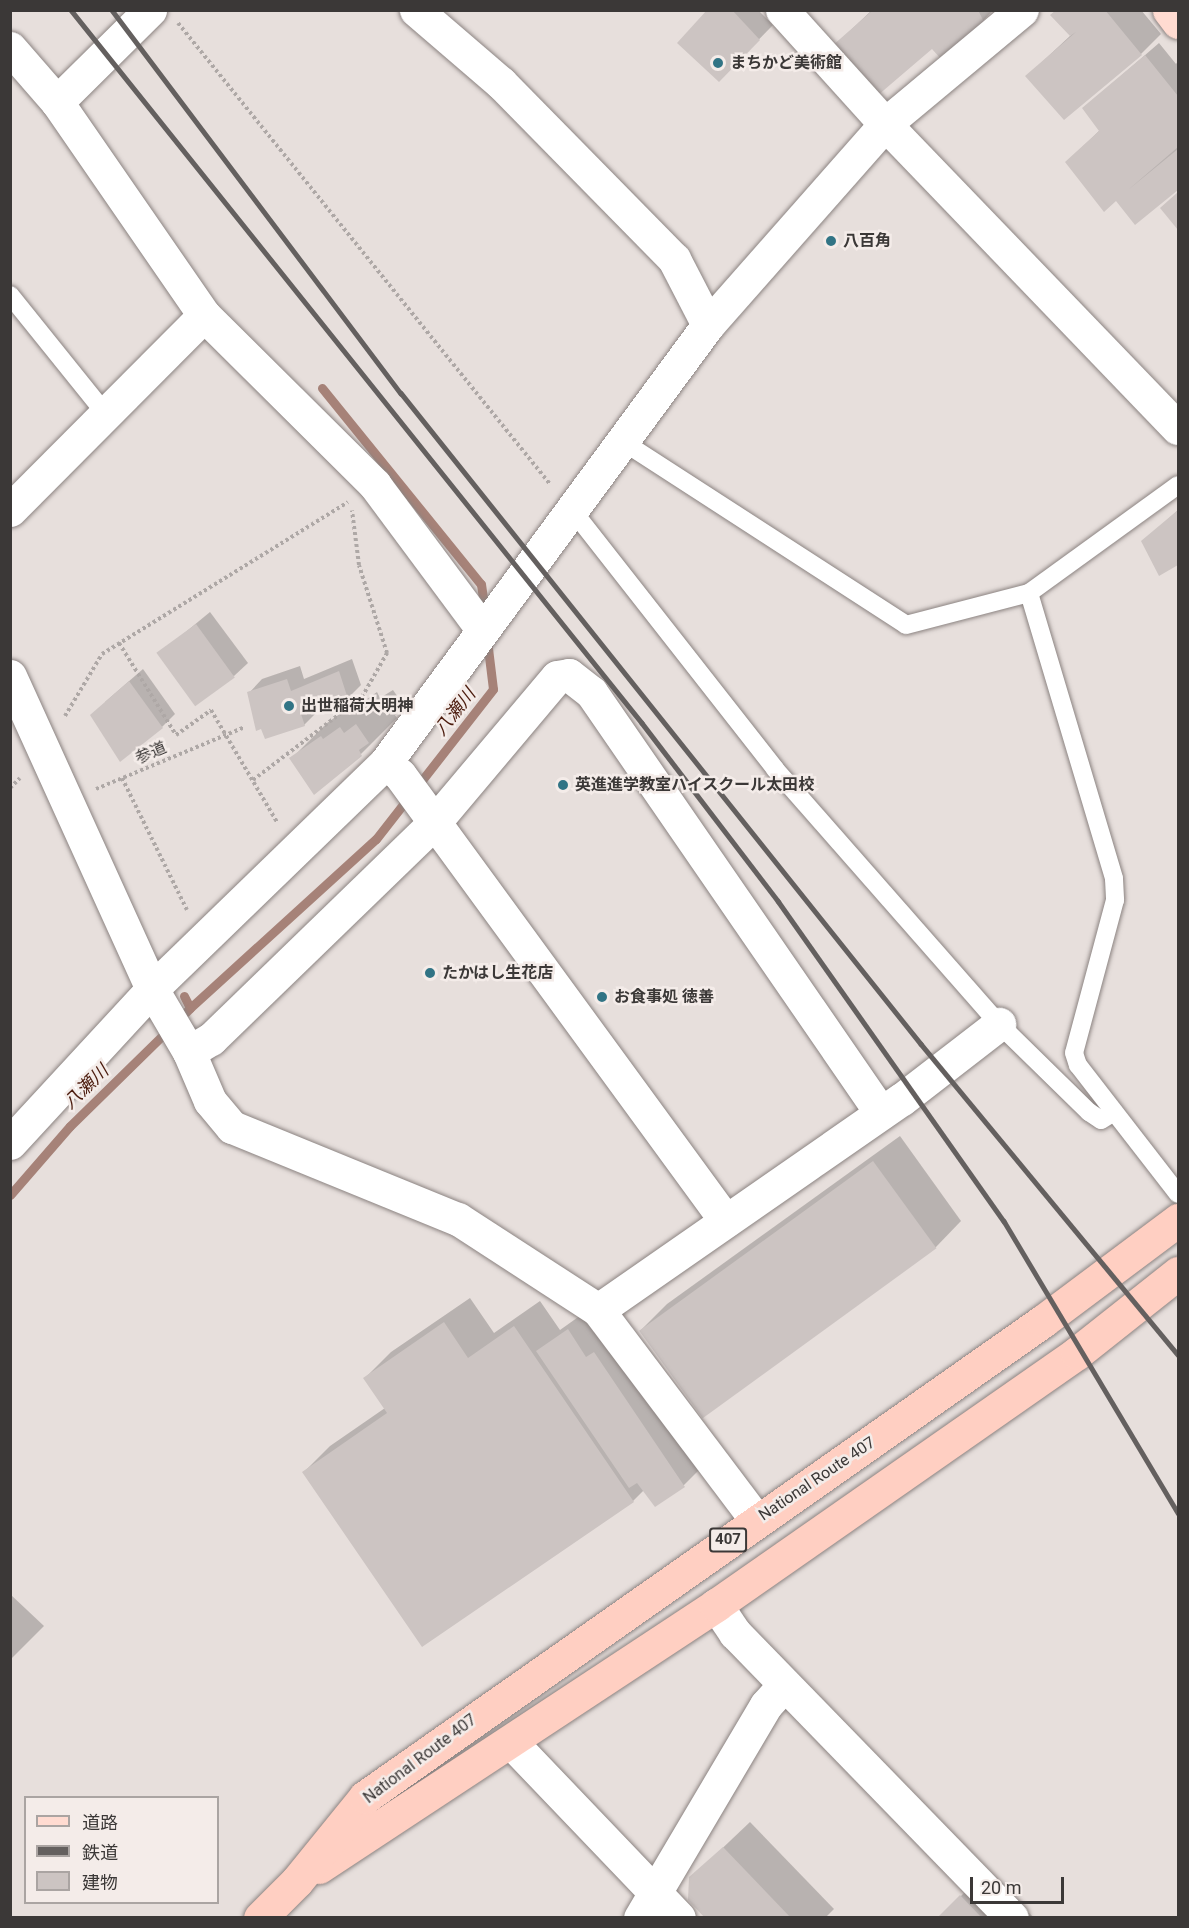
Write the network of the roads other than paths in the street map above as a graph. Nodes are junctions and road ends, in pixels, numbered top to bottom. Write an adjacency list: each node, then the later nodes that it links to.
1 (416, 10): 12 (street)
2 (782, 10): 9 (street)
3 (1022, 10): 9 (street)
4 (1169, 10): 6 (main road)
5 (163, 15): 8 (street)
6 (1179, 22)
7 (10, 48): 8 (street)
8 (57, 102): 11 (street)
9 (885, 124): 12 (street); 14 (street)
10 (10, 295): 13 (lane)
11 (204, 315): 13 (street); 20 (street)
12 (708, 325): 15 (street)
13 (105, 413): 18 (street)
14 (1179, 428)
15 (622, 441): 17 (street); 19 (lane)
16 (1179, 485): 19 (lane)
17 (563, 500): 20 (street); 25 (lane)
18 (10, 510)
19 (1029, 593): 27 (lane)
20 (483, 629): 22 (street)
21 (10, 676): 24 (street)
22 (393, 768): 23 (street); 24 (street)
23 (429, 818): 26 (street); 28 (street); 32 (street)
24 (157, 997): 26 (street); 29 (street)
25 (999, 1024): 27 (lane); 28 (street)
26 (186, 1048): 34 (street)
27 (1114, 1112): 30 (lane)
28 (881, 1113): 32 (street)
29 (10, 1143)
30 (1179, 1194)
31 (1179, 1220): 35 (highway, National Route 407 / 407)
32 (726, 1221): 34 (street)
33 (1179, 1273): 36 (highway, National Route 407 / 407)
34 (598, 1310): 35 (street)
35 (756, 1520): 39 (highway, National Route 407 / 407)
36 (716, 1605): 37 (street); 38 (highway, National Route 407 / 407)
37 (784, 1685): 40 (street); 43 (street)
38 (511, 1742): 39 (highway, National Route 407 / 407); 40 (street)
39 (297, 1881): 41 (highway, National Route 407 / 407)
40 (648, 1905): 42 (street)
41 (260, 1917)
42 (679, 1917)
43 (1012, 1917)

